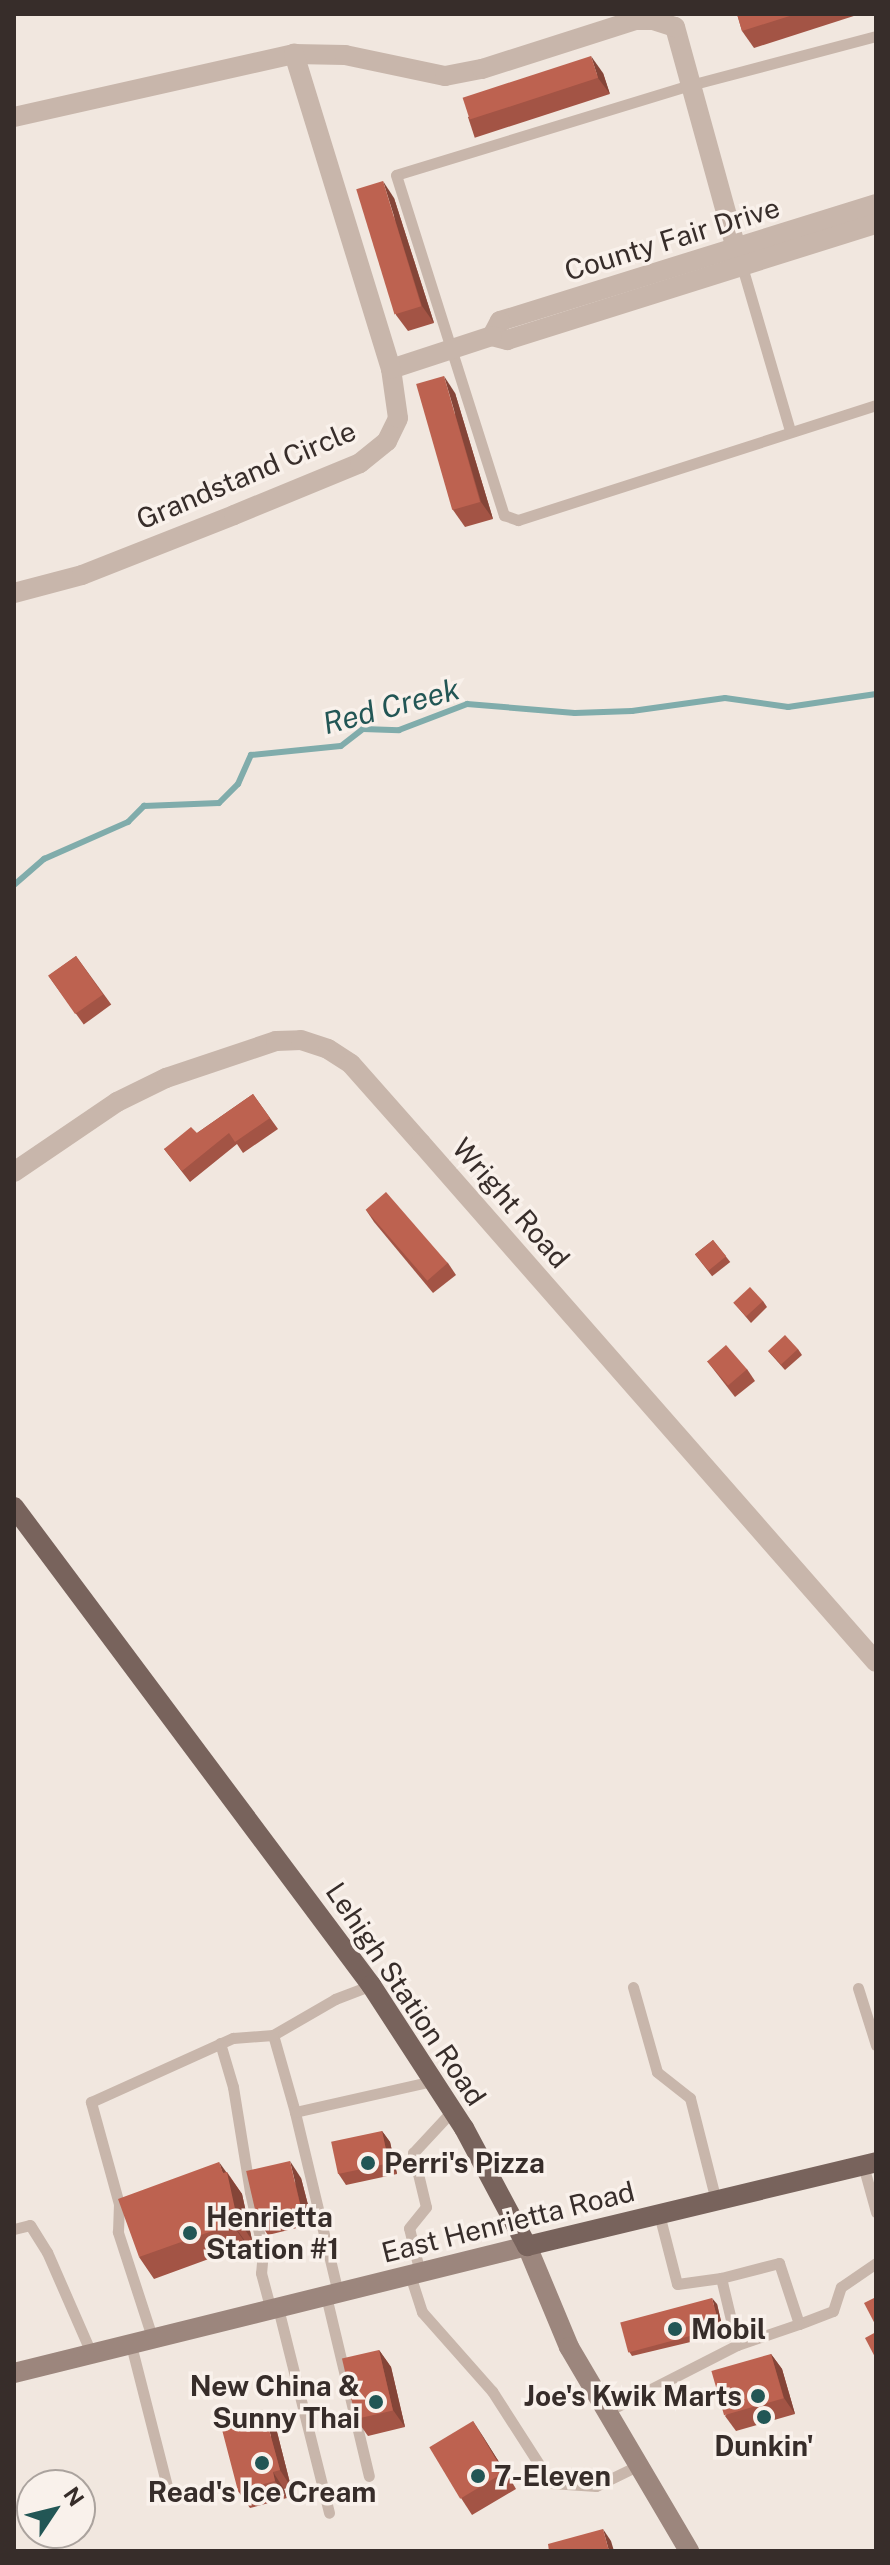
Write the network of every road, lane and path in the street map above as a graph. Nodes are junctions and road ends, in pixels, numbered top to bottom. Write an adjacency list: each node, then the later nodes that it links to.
1 (678, 20): 3 (street); 4 (street)
2 (876, 36): 4 (lane)
3 (294, 54): 5 (street); 10 (street, Grandstand Circle)
4 (690, 85): 8 (street); 9 (lane)
5 (14, 117)
6 (876, 204): 8 (street, County Fair Drive)
7 (876, 224): 8 (street, County Fair Drive)
8 (738, 257): 9 (street, County Fair Drive); 12 (lane)
9 (452, 348): 10 (street, County Fair Drive); 12 (lane)
10 (391, 369): 13 (street, Grandstand Circle)
11 (876, 405): 12 (lane)
12 (790, 431)
13 (14, 593)
14 (14, 1172): 16 (street, Wright Road)
15 (14, 1507): 17 (main road, Lehigh Station Road)
16 (876, 1662)
17 (371, 1985): 20 (lane); 23 (main road, Lehigh Station Road)
18 (633, 1987): 27 (lane)
19 (858, 1988): 22 (lane)
20 (273, 2035): 21 (lane); 25 (lane)
21 (220, 2043): 36 (lane); 38 (lane)
22 (876, 2045)
23 (433, 2081): 24 (main road, Lehigh Station Road); 25 (lane)
24 (453, 2110): 31 (main road, Lehigh Station Road); 33 (lane)
25 (295, 2112): 35 (lane)
26 (870, 2164): 27 (main road, East Henrietta Road); 28 (lane)
27 (716, 2201): 29 (main road, East Henrietta Road)
28 (876, 2212)
29 (659, 2214): 31 (main road, East Henrietta Road); 34 (lane)
30 (14, 2229): 41 (lane)
31 (527, 2246): 33 (main road, East Henrietta Road); 43 (main road, Lehigh Station Road)
32 (876, 2263): 37 (lane)
33 (415, 2274): 35 (main road, East Henrietta Road); 44 (lane)
34 (721, 2278): 37 (lane); 40 (lane)
35 (332, 2294): 36 (main road, East Henrietta Road); 45 (lane)
36 (274, 2309): 38 (main road, East Henrietta Road); 47 (lane)
37 (799, 2324): 40 (lane)
38 (153, 2340): 39 (main road, East Henrietta Road)
39 (131, 2345): 41 (main road, East Henrietta Road); 46 (lane)
40 (737, 2345): 43 (lane)
41 (92, 2355): 42 (main road, East Henrietta Road)
42 (14, 2373)
43 (606, 2412): 44 (main road, Lehigh Station Road)
44 (637, 2466): 48 (main road, Lehigh Station Road)
45 (369, 2476)
46 (169, 2494)
47 (329, 2513)
48 (689, 2551)

